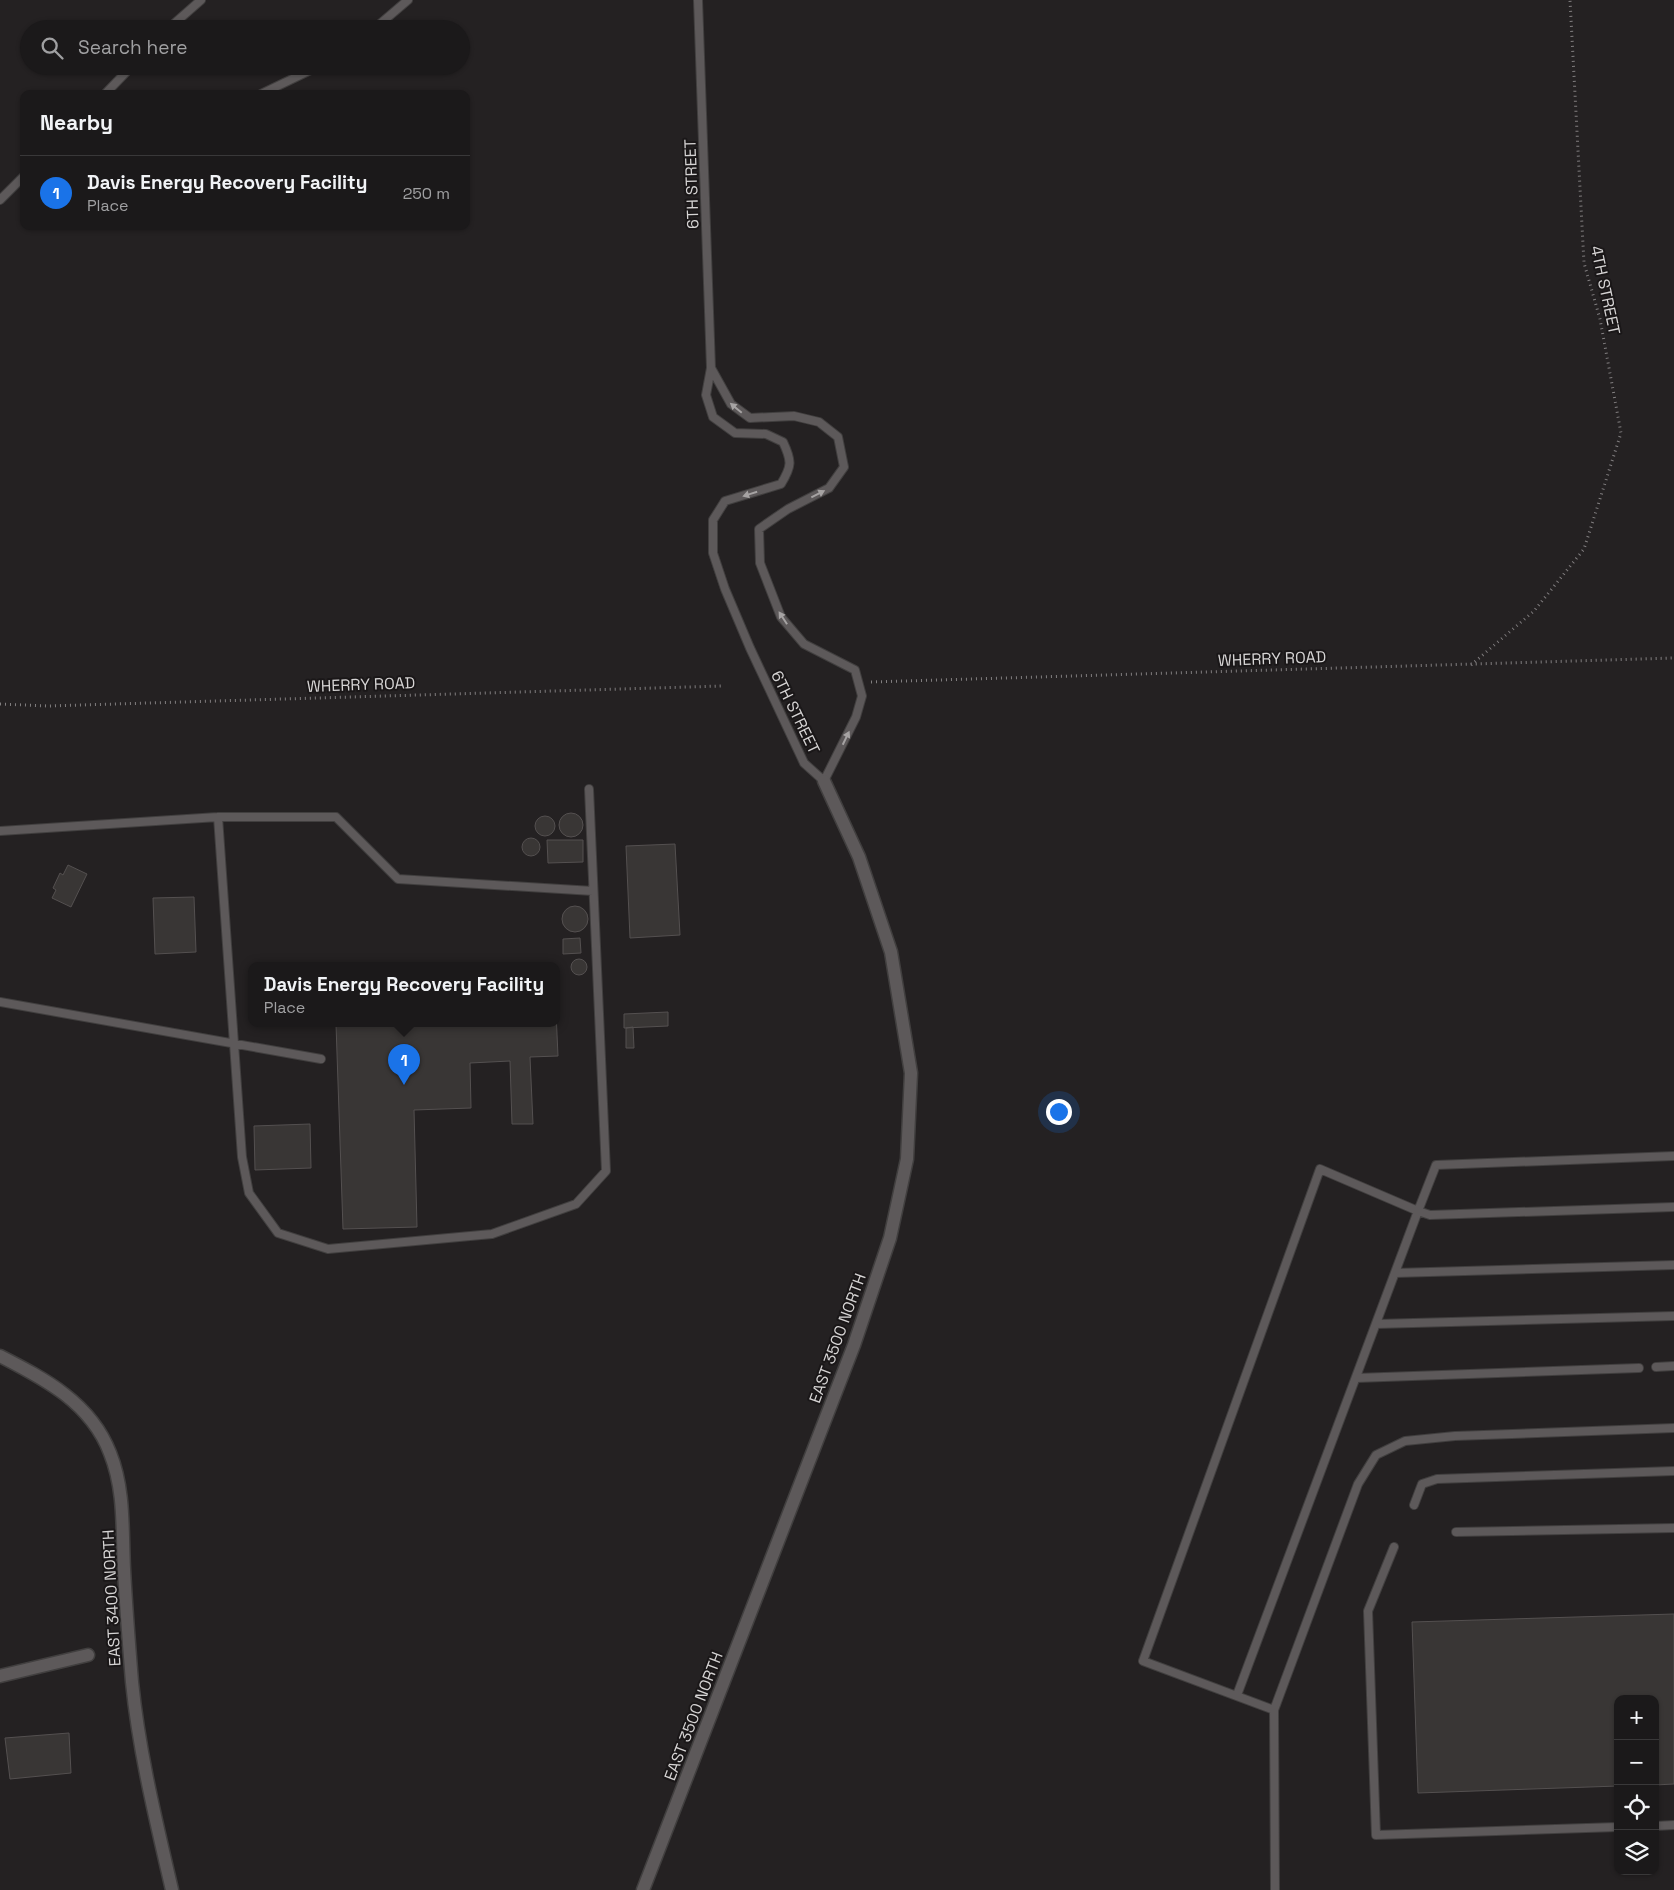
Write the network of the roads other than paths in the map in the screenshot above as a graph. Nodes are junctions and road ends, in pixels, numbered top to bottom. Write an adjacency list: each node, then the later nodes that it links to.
1 (201, 0): 4 (lane)
2 (408, 0): 5 (lane)
3 (698, 0): 12 (lane, 6TH STREET)
4 (178, 20)
5 (385, 20)
6 (123, 75): 8 (lane)
7 (300, 75): 9 (lane)
8 (108, 90)
9 (269, 90)
10 (20, 180): 11 (lane)
11 (0, 200)
12 (711, 368): 13 (lane, 6TH STREET, one-way to 13); 13 (lane, 6TH STREET, one-way to 12)
13 (824, 781): 47 (street, EAST 3500 NORTH)
14 (589, 789): 17 (lane)
15 (218, 817): 16 (lane); 17 (lane); 19 (lane)
16 (0, 831)
17 (593, 891): 19 (lane)
18 (0, 1002): 19 (lane)
19 (235, 1045): 20 (lane)
20 (320, 1059)
21 (1674, 1156): 23 (lane)
22 (1674, 1207): 23 (lane)
23 (1418, 1211): 25 (lane); 41 (lane)
24 (1674, 1265): 25 (lane)
25 (1395, 1273): 27 (lane)
26 (1674, 1316): 27 (lane)
27 (1376, 1324): 32 (lane)
28 (0, 1356): 46 (street, EAST 3400 NORTH)
29 (1674, 1366): 30 (lane)
30 (1656, 1367)
31 (1638, 1368): 32 (lane)
32 (1356, 1378): 41 (lane)
33 (1674, 1428): 42 (lane)
34 (1674, 1471): 35 (lane)
35 (1414, 1505)
36 (1674, 1528): 37 (lane)
37 (1456, 1532)
38 (1394, 1547): 45 (lane)
39 (88, 1655): 40 (street)
40 (0, 1676)
41 (1237, 1695): 42 (lane)
42 (1274, 1710): 48 (lane)
43 (1674, 1825): 44 (lane)
44 (1659, 1826)
45 (1614, 1827)
46 (172, 1890)
47 (643, 1890)
48 (1275, 1890)

